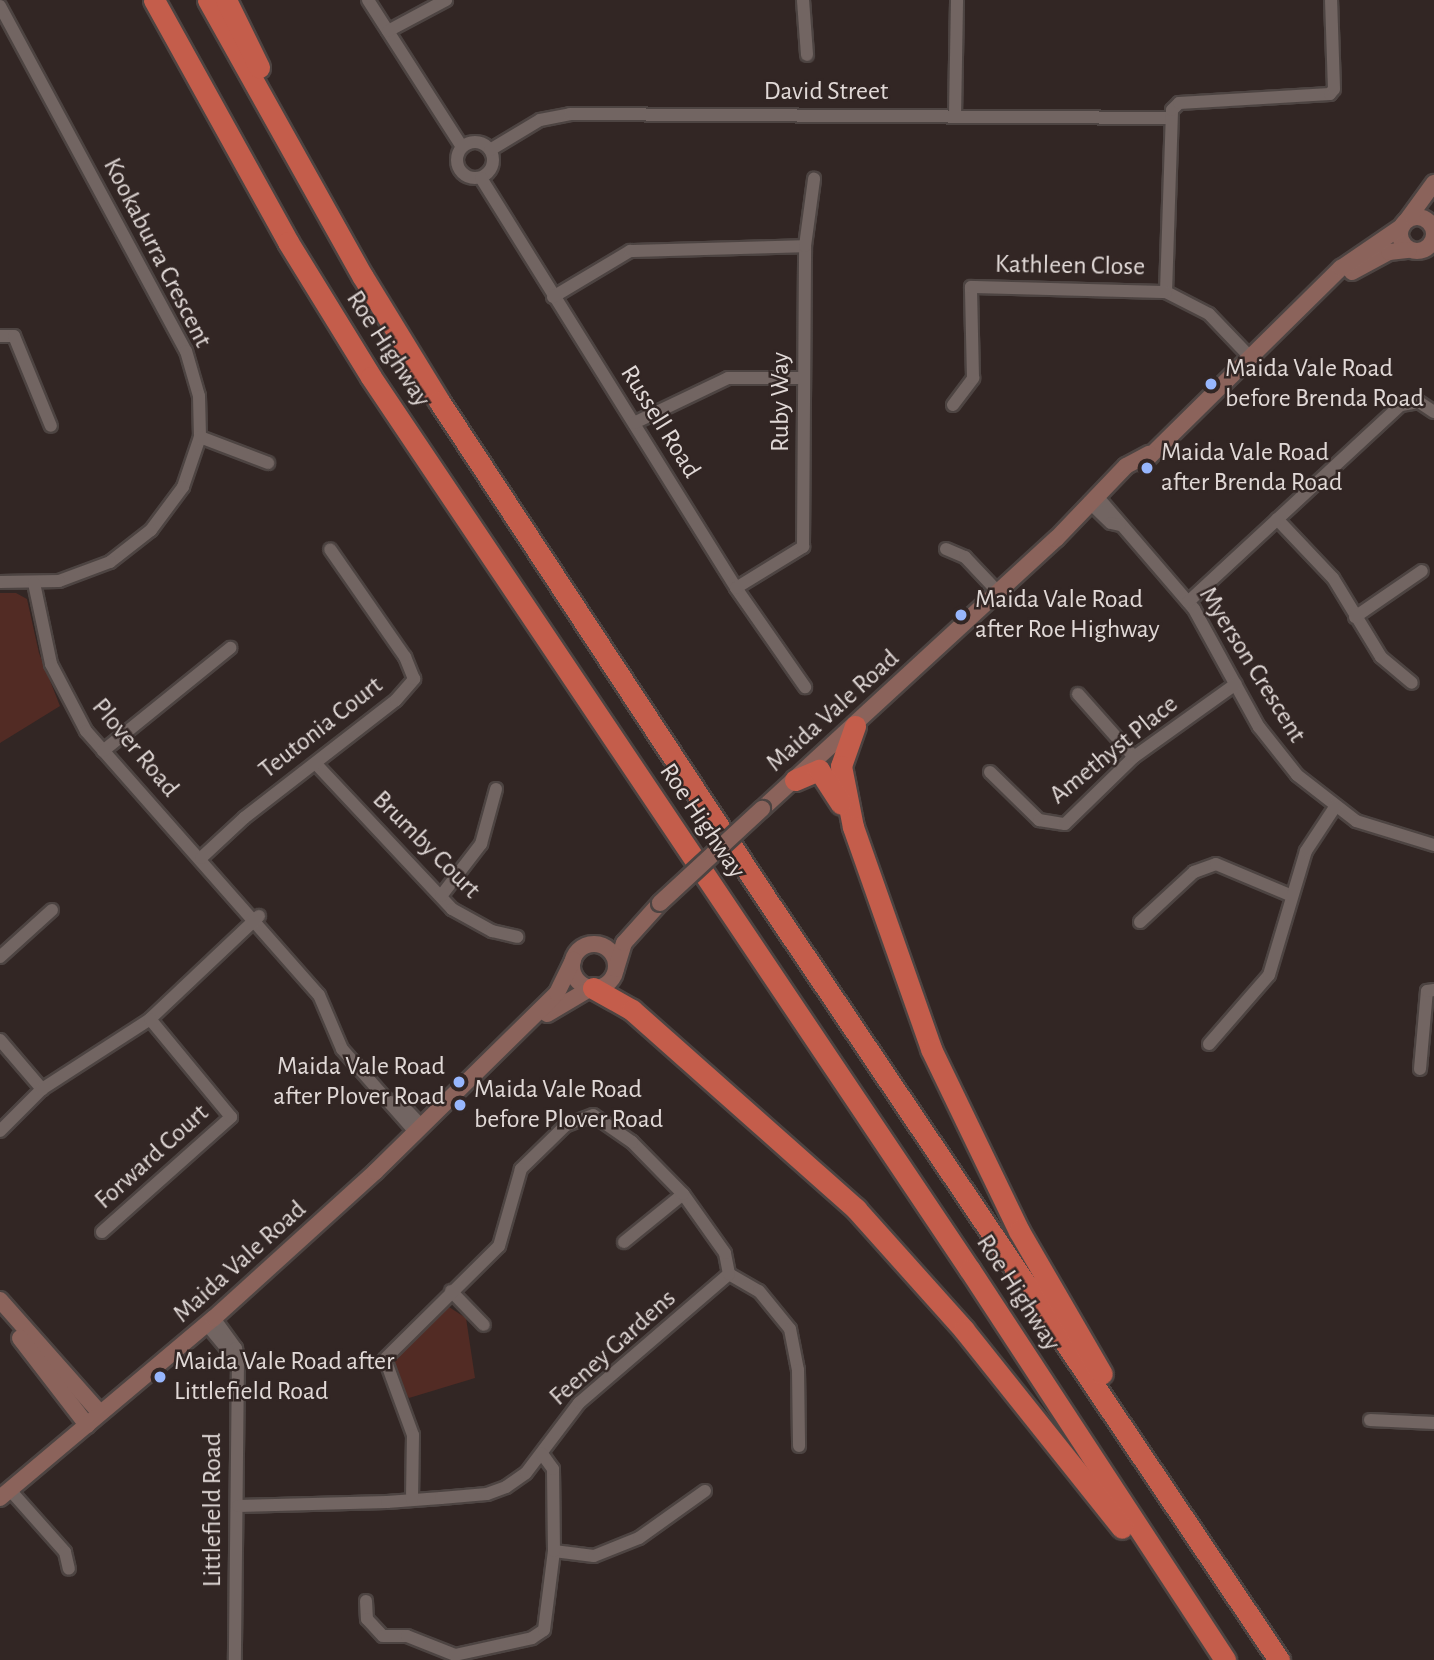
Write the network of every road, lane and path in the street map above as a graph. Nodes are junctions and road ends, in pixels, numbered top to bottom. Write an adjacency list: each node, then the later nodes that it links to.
1 (142, 0): 23 (highway)
2 (154, 0): 23 (highway, Roe Highway)
3 (208, 0): 33 (highway, Roe Highway)
4 (226, 0): 33 (highway)
5 (368, 0): 11 (street)
6 (446, 0): 11 (street)
7 (803, 0): 12 (street)
8 (957, 0): 13 (street)
9 (1331, 0): 14 (street)
10 (0, 6): 38 (street, Kookaburra Crescent)
11 (388, 31): 15 (street)
12 (807, 55)
13 (955, 116): 14 (street, David Street); 16 (street, David Street)
14 (1171, 118): 27 (street)
15 (462, 147): 16 (street); 17 (street)
16 (490, 150): 17 (street)
17 (481, 178): 28 (street, Russell Road)
18 (814, 179): 25 (street, Ruby Way)
19 (1434, 183): 21 (main road, Maida Vale Road)
20 (1434, 193): 22 (main road)
21 (1404, 223): 22 (main road); 26 (main road); 29 (main road, Maida Vale Road)
22 (1431, 223): 24 (main road)
23 (288, 242): 110 (highway, Roe Highway)
24 (1431, 245): 26 (main road)
25 (805, 246): 28 (street); 32 (street, Ruby Way)
26 (1409, 250): 29 (main road, Maida Vale Road)
27 (1166, 292): 31 (street); 34 (street, Kathleen Close)
28 (554, 297): 36 (street, Russell Road)
29 (1284, 326): 31 (main road, Maida Vale Road)
30 (0, 336): 37 (street)
31 (1250, 357): 40 (main road, Maida Vale Road)
32 (803, 377): 36 (street); 47 (street, Ruby Way)
33 (439, 401): 102 (highway, Roe Highway)
34 (953, 405)
35 (1434, 412): 41 (street)
36 (634, 423): 47 (street, Russell Road)
37 (51, 426)
38 (200, 437): 39 (street); 46 (street, Kookaburra Crescent)
39 (268, 463)
40 (1096, 502): 48 (main road, Maida Vale Road); 49 (street, Myerson Crescent)
41 (1277, 519): 49 (street); 50 (street)
42 (330, 549): 59 (street, Teutonia Court)
43 (946, 549): 48 (street)
44 (1422, 571): 50 (street)
45 (0, 582): 46 (street, Kookaburra Crescent)
46 (34, 583): 57 (street, Plover Road)
47 (736, 587): 54 (street, Russell Road)
48 (999, 593): 56 (main road, Maida Vale Road)
49 (1188, 602): 53 (street, Myerson Crescent)
50 (1355, 617): 52 (street)
51 (230, 648): 57 (street)
52 (1412, 683)
53 (1236, 684): 58 (street, Amethyst Place); 63 (street, Myerson Crescent)
54 (805, 687)
55 (1078, 694): 58 (street)
56 (855, 726): 61 (main road, Maida Vale Road); 64 (highway)
57 (103, 751): 66 (street, Plover Road)
58 (1134, 757): 60 (street, Amethyst Place)
59 (317, 764): 66 (street, Teutonia Court); 67 (street, Brumby Court)
60 (990, 772)
61 (794, 780): 64 (highway); 71 (main road, Maida Vale Road, bridge)
62 (496, 789): 67 (street)
63 (1335, 807): 65 (street, Myerson Crescent); 68 (street)
64 (853, 827): 102 (highway)
65 (1434, 845)
66 (201, 858): 70 (street, Plover Road)
67 (441, 896): 73 (street, Brumby Court)
68 (1292, 896): 72 (street); 82 (street)
69 (52, 910): 75 (street)
70 (255, 919): 80 (street); 86 (street, Plover Road)
71 (643, 919): 74 (main road, Maida Vale Road); 77 (main road, Maida Vale Road)
72 (1140, 922)
73 (516, 937)
74 (588, 945): 76 (main road); 77 (main road)
75 (0, 957)
76 (573, 960): 78 (main road); 83 (main road, Maida Vale Road)
77 (616, 969): 78 (main road)
78 (592, 988): 83 (main road, Maida Vale Road); 110 (highway)
79 (1434, 990): 84 (street)
80 (150, 1019): 85 (street); 89 (street, Forward Court)
81 (0, 1040): 85 (street)
82 (1209, 1044)
83 (502, 1051): 86 (main road, Maida Vale Road)
84 (1420, 1069)
85 (42, 1089): 87 (street)
86 (419, 1130): 94 (main road, Maida Vale Road)
87 (0, 1131)
88 (684, 1194): 90 (street); 91 (street); 92 (street)
89 (102, 1232)
90 (624, 1242)
91 (729, 1274): 100 (street); 101 (street, Feeney Gardens)
92 (451, 1291): 95 (street); 105 (street)
93 (1, 1308): 96 (main road); 99 (main road)
94 (210, 1321): 96 (main road, Maida Vale Road); 106 (street, Littlefield Road)
95 (484, 1325)
96 (100, 1413): 99 (main road, Maida Vale Road)
97 (1370, 1420): 98 (street)
98 (1434, 1423)
99 (86, 1425): 104 (main road, Maida Vale Road)
100 (799, 1446)
101 (541, 1454): 105 (street, Feeney Gardens); 107 (street)
102 (1152, 1469): 113 (highway, Roe Highway)
103 (705, 1491): 107 (street)
104 (5, 1494): 108 (street)
105 (412, 1500): 106 (street, Feeney Gardens)
106 (238, 1506): 111 (street, Littlefield Road)
107 (554, 1551): 109 (street)
108 (69, 1569)
109 (366, 1601)
110 (1203, 1631): 112 (highway, Roe Highway)
111 (235, 1660)
112 (1225, 1660)
113 (1279, 1660)

